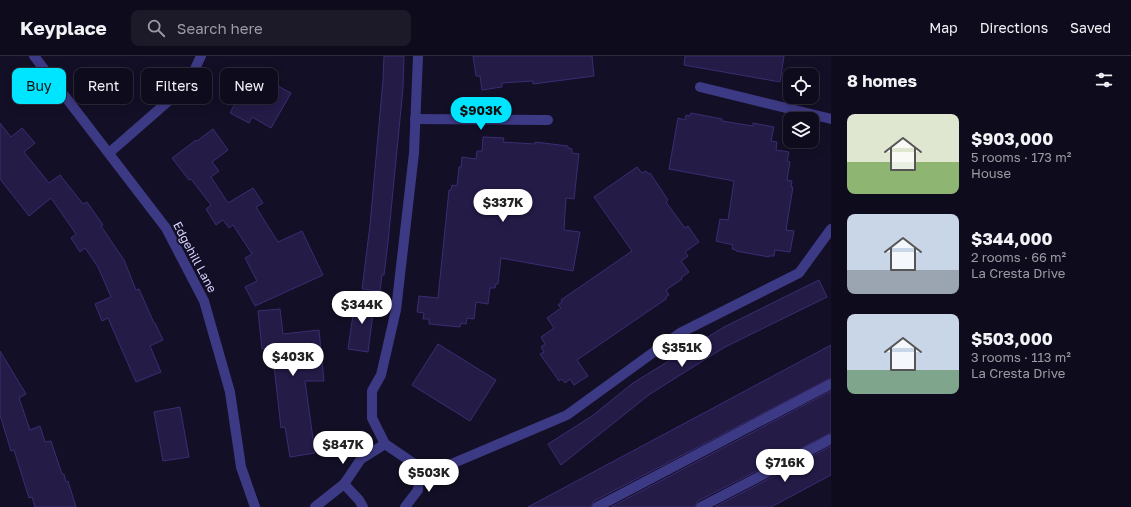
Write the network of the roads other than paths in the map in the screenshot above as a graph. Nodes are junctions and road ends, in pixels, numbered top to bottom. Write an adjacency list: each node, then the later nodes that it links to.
1 (34, 56): 8 (street, Edgehill Lane)
2 (201, 56): 8 (street)
3 (418, 56): 5 (street)
4 (700, 87): 6 (street)
5 (415, 119): 7 (street); 12 (street)
6 (831, 119)
7 (548, 120)
8 (109, 153): 15 (street, Edgehill Lane)
9 (831, 229): 13 (street)
10 (831, 384): 19 (street)
11 (831, 439): 20 (street)
12 (385, 444): 13 (street); 14 (street)
13 (419, 467): 18 (street)
14 (344, 484): 16 (street); 17 (street)
15 (255, 507)
16 (315, 507)
17 (363, 507)
18 (405, 507)
19 (597, 507)
20 (702, 507)

